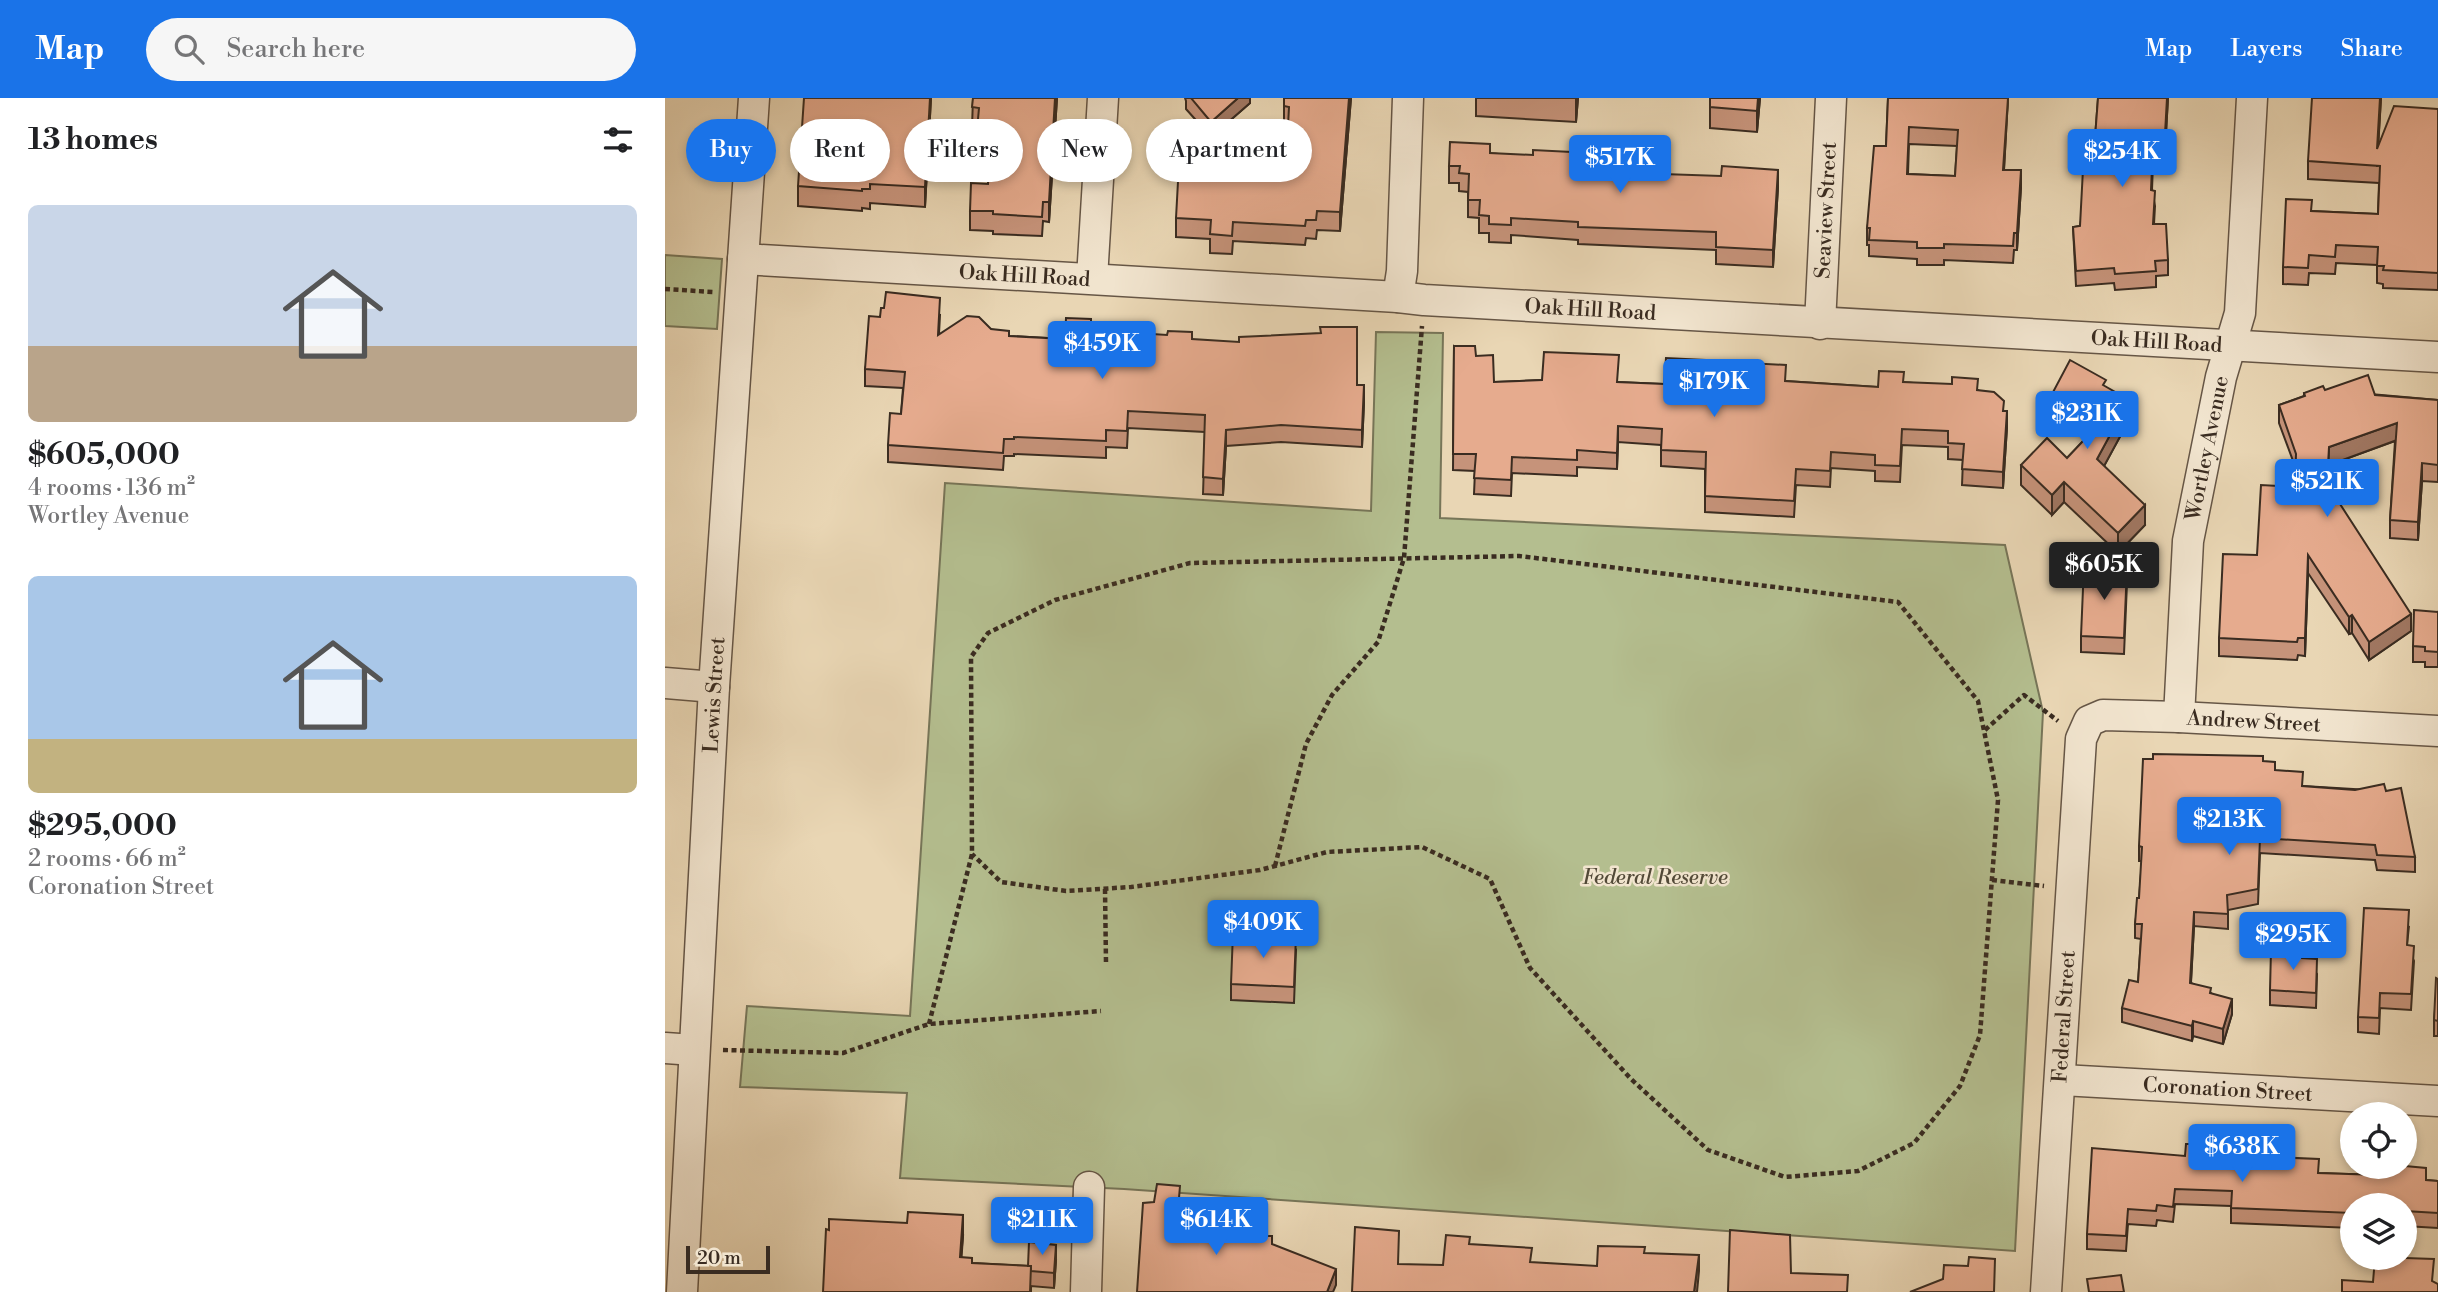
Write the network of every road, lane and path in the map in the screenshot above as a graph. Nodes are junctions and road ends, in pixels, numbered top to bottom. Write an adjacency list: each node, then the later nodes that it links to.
1 (754, 98): 6 (street, Lewis Street)
2 (1103, 98): 7 (street)
3 (1408, 98): 10 (street)
4 (1831, 98): 11 (street, Seaview Street)
5 (2252, 98): 12 (street, Wortley Avenue)
6 (743, 259): 7 (street, Oak Hill Road); 9 (street, Lewis Street)
7 (1092, 278): 10 (street, Oak Hill Road)
8 (665, 289): 9 (path)
9 (740, 294): 16 (street, Lewis Street)
10 (1411, 298): 11 (street, Oak Hill Road); 14 (path)
11 (1820, 324): 12 (street, Oak Hill Road)
12 (2232, 346): 13 (street, Oak Hill Road); 17 (street, Wortley Avenue)
13 (2438, 357)
14 (1404, 558): 18 (path); 21 (path); 22 (path)
15 (665, 683): 16 (street)
16 (714, 687): 30 (street, Lewis Street)
17 (2179, 717): 19 (street, Andrew Street); 20 (street, Andrew Street)
18 (1984, 730): 20 (path); 23 (path)
19 (2438, 731)
20 (2081, 738): 25 (street, Federal Street)
21 (972, 854): 24 (path); 28 (path)
22 (1275, 866): 23 (path); 24 (path)
23 (1992, 880): 25 (path)
24 (1105, 888): 26 (path)
25 (2070, 889): 31 (street, Federal Street)
26 (1106, 963)
27 (1101, 1011): 28 (path)
28 (929, 1024): 30 (path)
29 (665, 1048): 30 (street)
30 (694, 1050): 34 (street, Lewis Street)
31 (2061, 1080): 32 (street, Coronation Street); 36 (street, Federal Street)
32 (2438, 1101)
33 (1089, 1187): 35 (street)
34 (682, 1292)
35 (1086, 1292)
36 (2046, 1292)

